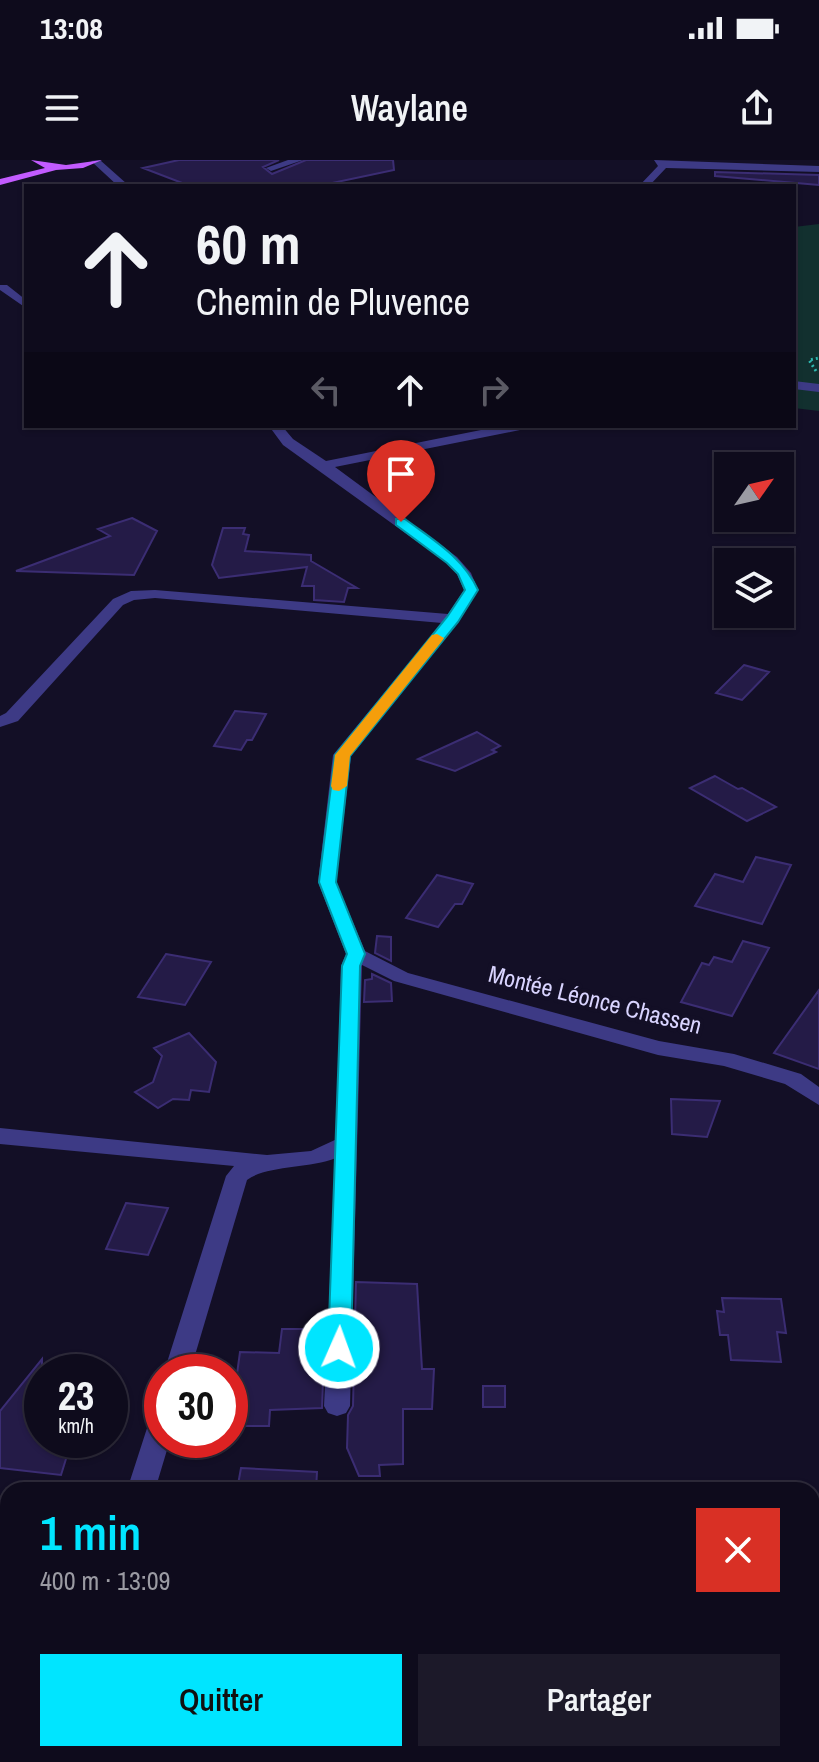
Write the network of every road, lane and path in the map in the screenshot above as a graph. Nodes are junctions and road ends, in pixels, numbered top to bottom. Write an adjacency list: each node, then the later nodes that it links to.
1 (298, 160): 7 (street)
2 (37, 161): 5 (main road); 9 (main road)
3 (661, 162): 8 (street); 11 (street)
4 (99, 163): 6 (street); 10 (street)
5 (59, 167): 6 (main road); 9 (main road)
6 (75, 167)
7 (271, 168)
8 (819, 169)
9 (0, 180)
10 (122, 184)
11 (645, 184)
12 (24, 283): 13 (street)
13 (1, 287): 14 (street)
14 (24, 304)
15 (819, 358): 16 (path)
16 (819, 374)
17 (796, 385): 18 (street)
18 (819, 388)
19 (277, 428): 21 (street)
20 (510, 428): 21 (street)
21 (324, 465): 22 (street)
22 (453, 619): 23 (street); 24 (street)
23 (0, 722)
24 (356, 954): 25 (street, Montée Léonce Chassen); 27 (street)
25 (819, 1098)
26 (0, 1136): 28 (street)
27 (348, 1143): 28 (street); 30 (street)
28 (261, 1161): 29 (street)
29 (183, 1354)
30 (337, 1406)
31 (151, 1458): 32 (street)
32 (143, 1482)

